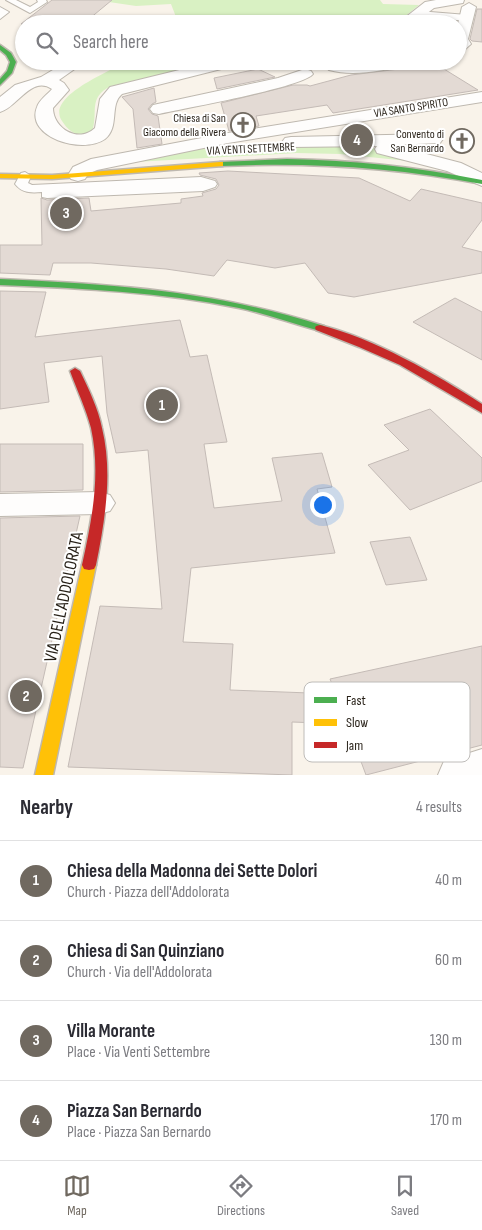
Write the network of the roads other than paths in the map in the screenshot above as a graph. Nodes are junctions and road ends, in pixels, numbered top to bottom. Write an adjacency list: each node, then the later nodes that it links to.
1 (10, 0): 2 (lane)
2 (41, 0)
3 (466, 7): 5 (street); 5 (lane)
4 (0, 10): 7 (lane)
5 (423, 10): 6 (street)
6 (416, 15)
7 (0, 16)
8 (0, 47): 15 (street)
9 (64, 70): 14 (street)
10 (199, 70): 14 (street)
11 (301, 70): 18 (street)
12 (309, 70): 13 (street)
13 (327, 70)
14 (45, 82): 17 (street)
15 (0, 84)
16 (482, 97): 21 (street, VIA SANTO SPIRITO)
17 (0, 107)
18 (159, 109)
19 (434, 139): 20 (street)
20 (354, 140): 21 (street); 26 (street)
21 (190, 146): 24 (street, VIA SANTO SPIRITO)
22 (0, 170): 23 (street, VIA VENTI SETTEMBRE)
23 (22, 175): 24 (street, VIA VENTI SETTEMBRE); 25 (street, VIA VENTI SETTEMBRE); 27 (lane)
24 (78, 175): 26 (street, VIA VENTI SETTEMBRE)
25 (0, 176)
26 (482, 181)
27 (47, 194)
28 (0, 282): 30 (street)
29 (74, 371): 31 (street, VIA DELL'ADDOLORATA)
30 (482, 409)
31 (99, 503): 32 (street); 34 (street, VIA DELL'ADDOLORATA)
32 (0, 505)
33 (482, 769): 35 (street)
34 (44, 775)
35 (459, 775)

